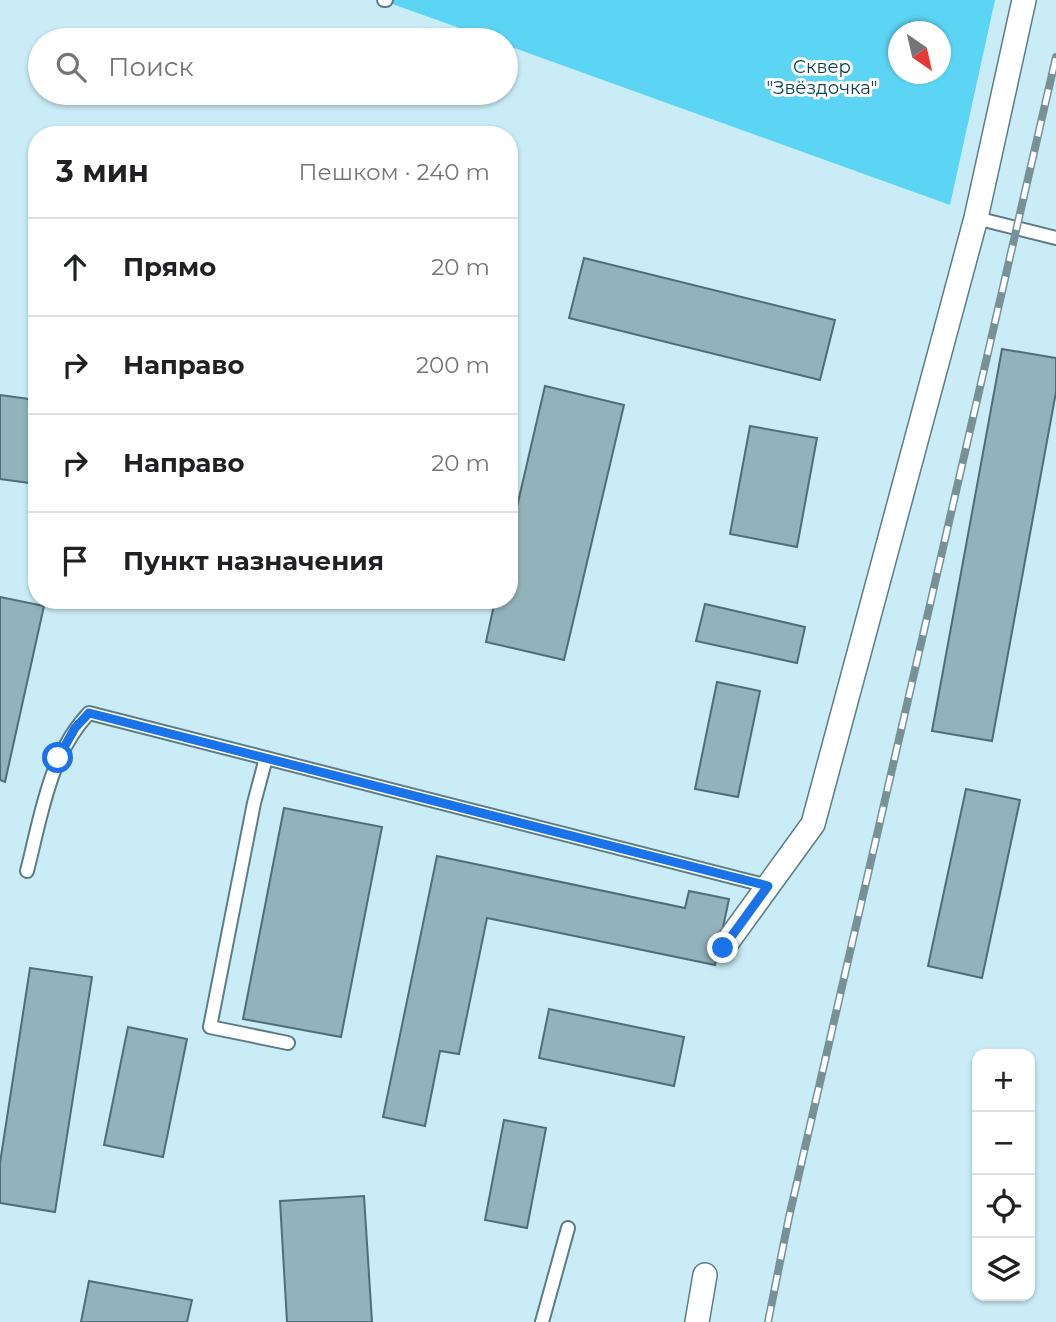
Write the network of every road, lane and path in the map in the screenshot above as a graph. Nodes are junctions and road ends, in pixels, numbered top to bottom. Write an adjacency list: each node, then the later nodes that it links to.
1 (1024, 0): 2 (street)
2 (976, 218): 3 (lane); 6 (street)
3 (1056, 238)
4 (266, 758): 5 (lane); 6 (lane); 8 (lane)
5 (27, 872)
6 (768, 886): 7 (street)
7 (723, 948)
8 (288, 1043)
9 (568, 1228): 11 (lane)
10 (705, 1275): 12 (street)
11 (542, 1322)
12 (697, 1322)

